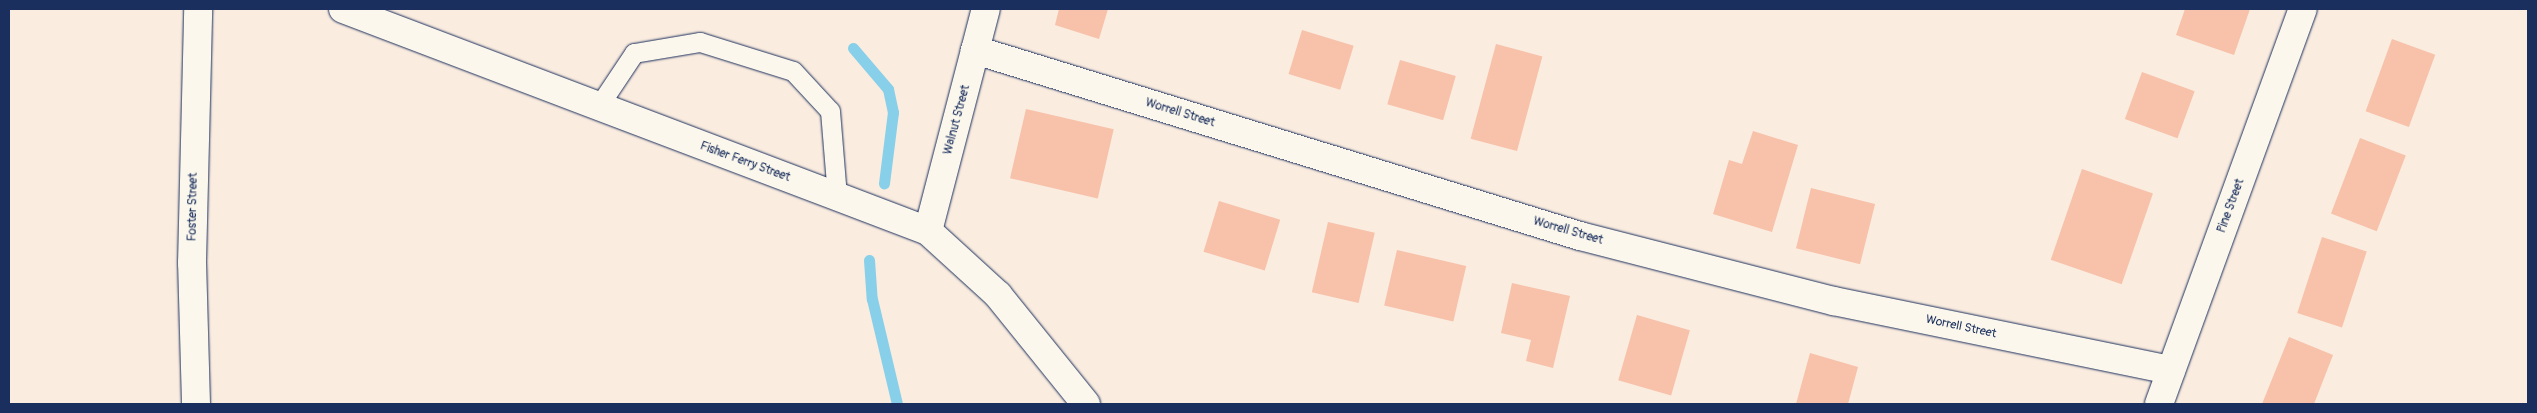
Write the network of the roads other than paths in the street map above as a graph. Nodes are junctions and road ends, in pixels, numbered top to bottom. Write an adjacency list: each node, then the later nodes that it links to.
1 (198, 9): 10 (street, Foster Street)
2 (343, 9): 6 (street, Fisher Ferry Street)
3 (986, 9): 5 (street, Walnut Street)
4 (2303, 9): 9 (street, Pine Street)
5 (976, 50): 8 (street, Walnut Street); 9 (street, Worrell Street)
6 (598, 107): 7 (street, Fisher Ferry Street); 7 (lane)
7 (838, 196): 8 (street, Fisher Ferry Street)
8 (928, 231): 11 (street, Fisher Ferry Street)
9 (2171, 370): 12 (street, Pine Street)
10 (196, 404)
11 (1086, 404)
12 (2159, 404)

